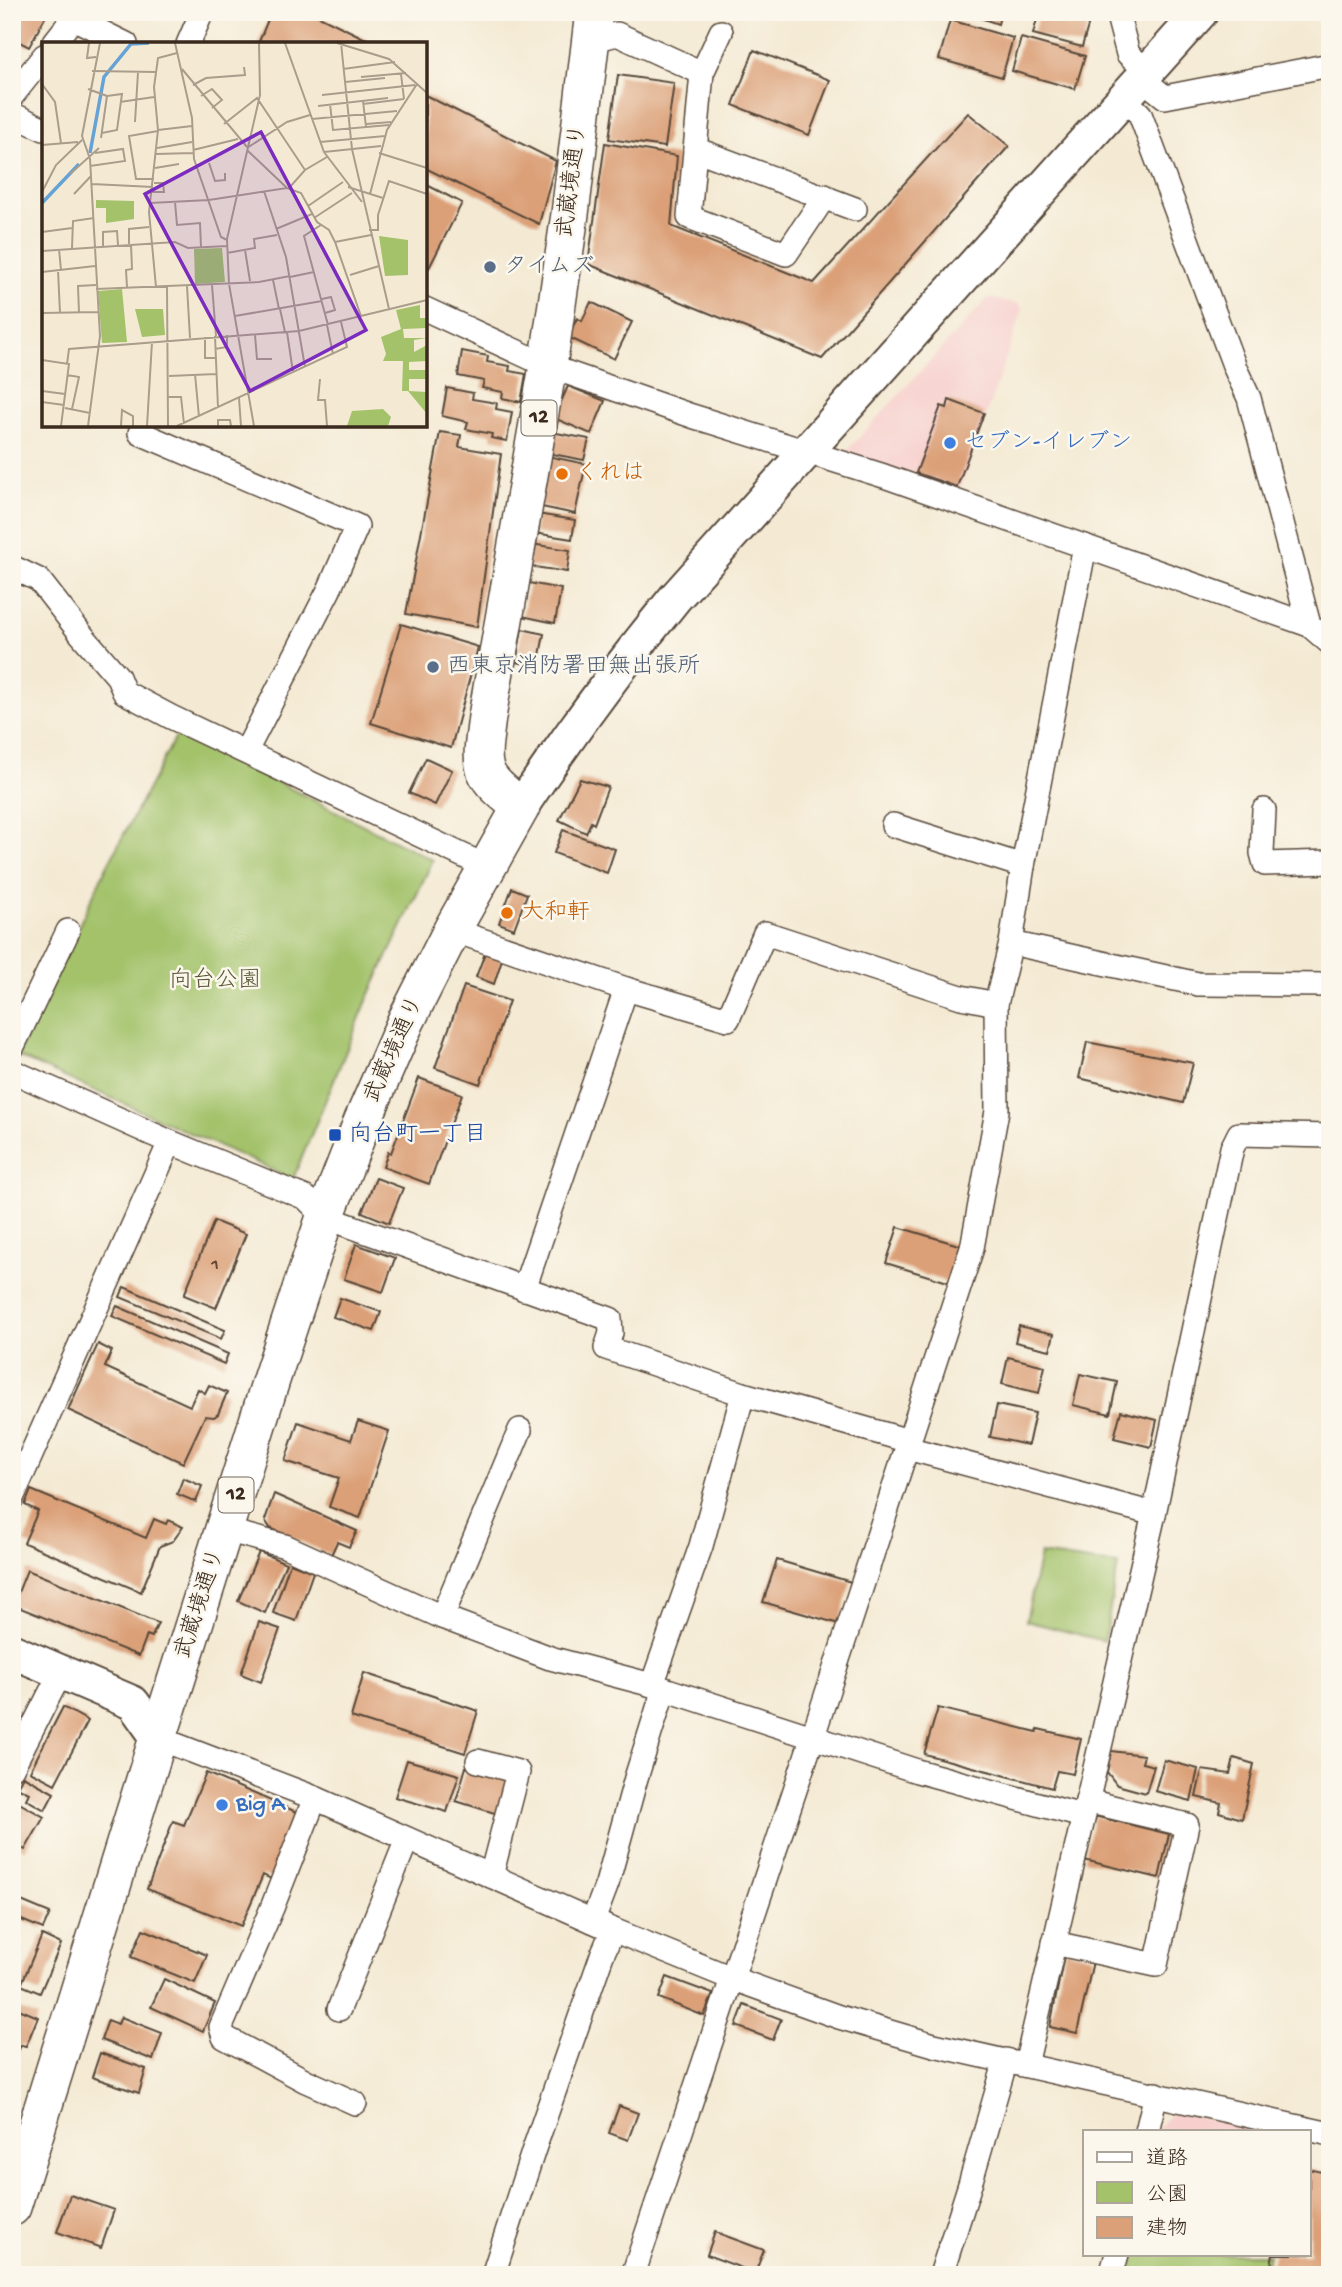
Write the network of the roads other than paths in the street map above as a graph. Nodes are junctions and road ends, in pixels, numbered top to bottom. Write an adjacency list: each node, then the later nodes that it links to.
1 (202, 12): 9 (street)
2 (1117, 12): 13 (street)
3 (1201, 12): 13 (street)
4 (76, 15): 7 (street); 8 (street)
5 (592, 27): 12 (street); 21 (main road, 武蔵境通り / 12)
6 (721, 32): 12 (street)
7 (55, 42)
8 (123, 42)
9 (189, 42)
10 (42, 58): 14 (street)
11 (1330, 65): 13 (street)
12 (702, 73): 17 (street)
13 (1138, 90): 23 (street); 26 (street)
14 (12, 96)
15 (12, 114): 16 (street)
16 (42, 128)
17 (695, 149): 18 (street); 18 (street)
18 (825, 196): 19 (street)
19 (855, 209)
20 (427, 310): 21 (street)
21 (548, 366): 23 (street); 29 (main road, 武蔵境通り / 12)
22 (142, 427): 28 (street)
23 (805, 451): 24 (street); 29 (street)
24 (1085, 546): 26 (street); 33 (street)
25 (12, 567): 28 (street)
26 (1309, 625): 27 (street)
27 (1330, 643)
28 (246, 751): 34 (street)
29 (522, 807): 34 (main road, 武蔵境通り / 12)
30 (1264, 810): 32 (street)
31 (893, 825): 33 (street)
32 (1330, 862)
33 (1023, 866): 37 (street)
34 (486, 867): 35 (main road, 武蔵境通り / 12)
35 (452, 930): 39 (street); 45 (main road, 武蔵境通り / 12)
36 (68, 931): 41 (street)
37 (1011, 943): 38 (street); 40 (street)
38 (1330, 985)
39 (633, 991): 40 (street); 46 (street)
40 (996, 1004): 49 (street)
41 (12, 1048)
42 (12, 1071): 44 (street)
43 (1330, 1136): 51 (street)
44 (170, 1142): 45 (street); 50 (street)
45 (325, 1217): 46 (street); 52 (main road, 武蔵境通り / 12)
46 (524, 1289): 47 (street)
47 (743, 1394): 49 (street); 56 (street)
48 (520, 1430): 53 (street)
49 (908, 1444): 51 (street); 57 (street)
50 (12, 1498)
51 (1154, 1514): 62 (street)
52 (225, 1530): 53 (street); 58 (main road, 武蔵境通り / 12)
53 (442, 1617): 56 (street)
54 (12, 1651): 55 (street)
55 (61, 1672): 58 (street); 60 (street)
56 (658, 1687): 57 (street); 65 (street)
57 (813, 1736): 62 (street); 67 (street)
58 (158, 1738): 61 (street); 74 (main road, 武蔵境通り / 12)
59 (478, 1761): 64 (street)
60 (12, 1768)
61 (315, 1798): 63 (street); 71 (street)
62 (1085, 1808): 66 (street); 66 (street)
63 (407, 1839): 64 (street); 68 (street)
64 (491, 1876): 65 (street)
65 (603, 1925): 67 (street); 76 (street)
66 (1054, 1943): 69 (street)
67 (731, 1978): 69 (street); 77 (street)
68 (339, 2009)
69 (1016, 2062): 70 (street); 78 (street)
70 (1156, 2094): 72 (street); 73 (street)
71 (355, 2103)
72 (1147, 2130)
73 (1330, 2134)
74 (12, 2207)
75 (1116, 2256): 79 (street)
76 (493, 2275)
77 (633, 2275)
78 (941, 2275)
79 (1111, 2275)

